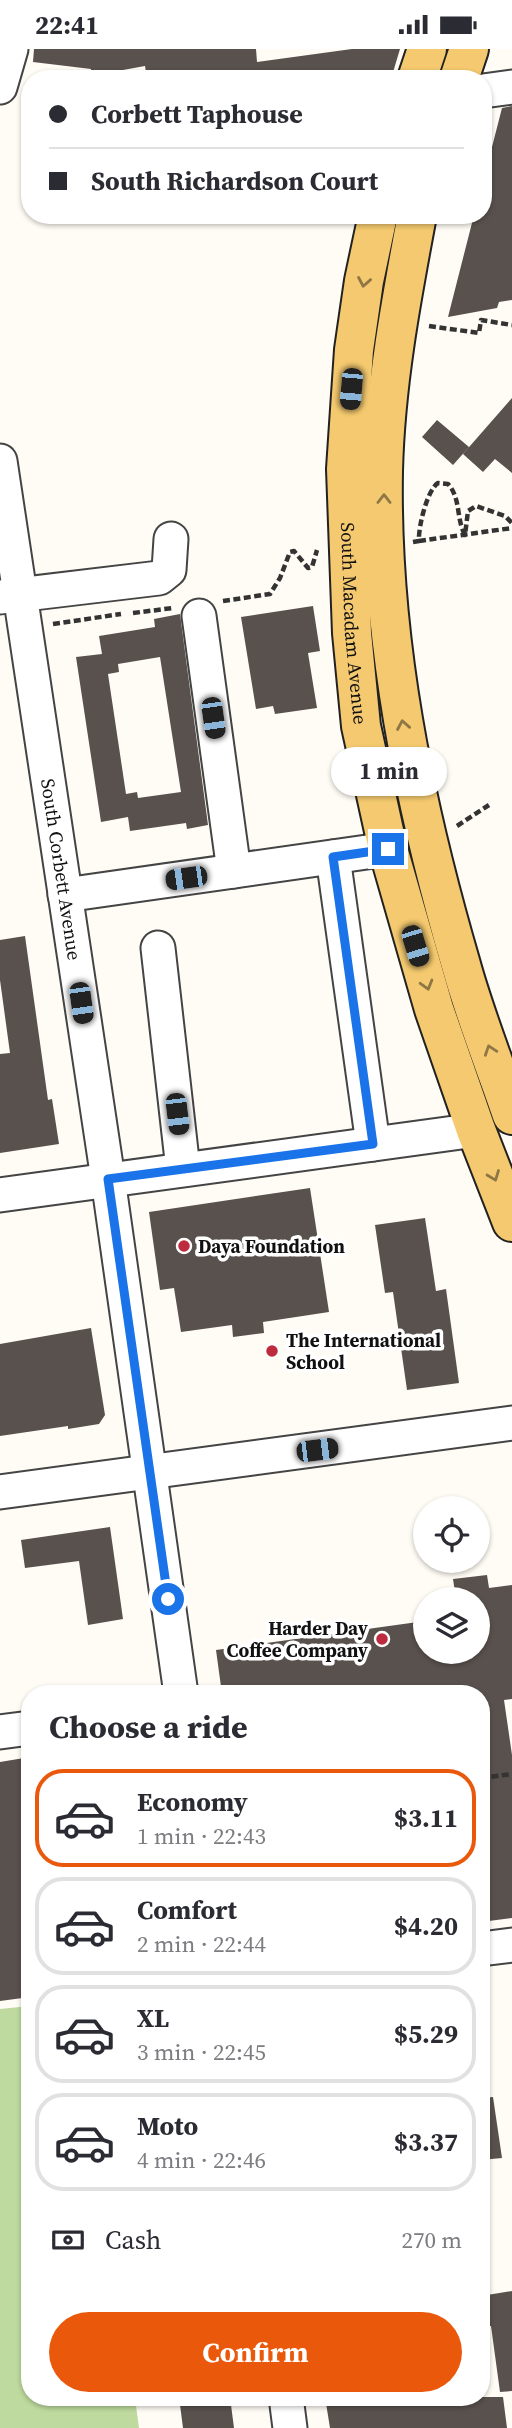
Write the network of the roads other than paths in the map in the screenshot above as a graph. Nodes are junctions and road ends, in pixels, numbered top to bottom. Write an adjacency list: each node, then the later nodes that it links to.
1 (11, 49): 6 (street)
2 (427, 49): 4 (main road)
3 (469, 49): 5 (main road)
4 (420, 70)
5 (462, 70)
6 (0, 87)
7 (512, 87): 8 (street)
8 (492, 90)
9 (377, 224): 15 (main road, South Macadam Avenue, one-way to 15)
10 (415, 224): 20 (main road, South Macadam Avenue, one-way to 10)
11 (0, 461): 13 (street, South Corbett Avenue)
12 (171, 539): 13 (street)
13 (10, 596): 18 (street, South Corbett Avenue)
14 (199, 616): 17 (street)
15 (388, 849): 16 (street); 20 (main road); 22 (main road, South Macadam Avenue, one-way to 22)
16 (333, 857): 17 (street); 23 (street)
17 (234, 871): 18 (street)
18 (65, 895): 25 (street, South Corbett Avenue)
19 (158, 948): 24 (street)
20 (456, 948): 21 (main road, South Macadam Avenue, one-way to 20)
21 (512, 1115)
22 (476, 1130): 23 (street); 27 (main road, South Macadam Avenue, one-way to 27)
23 (373, 1144): 24 (street)
24 (183, 1169): 25 (street)
25 (108, 1179): 26 (street); 29 (street, South Corbett Avenue)
26 (0, 1195)
27 (512, 1222)
28 (512, 1423): 29 (street)
29 (150, 1472): 30 (street); 31 (street, South Corbett Avenue)
30 (0, 1492)
31 (180, 1685)
32 (21, 1729): 33 (street)
33 (0, 1732)
34 (512, 1945): 35 (street)
35 (490, 1948)
36 (287, 2406): 37 (street)
37 (290, 2428)

